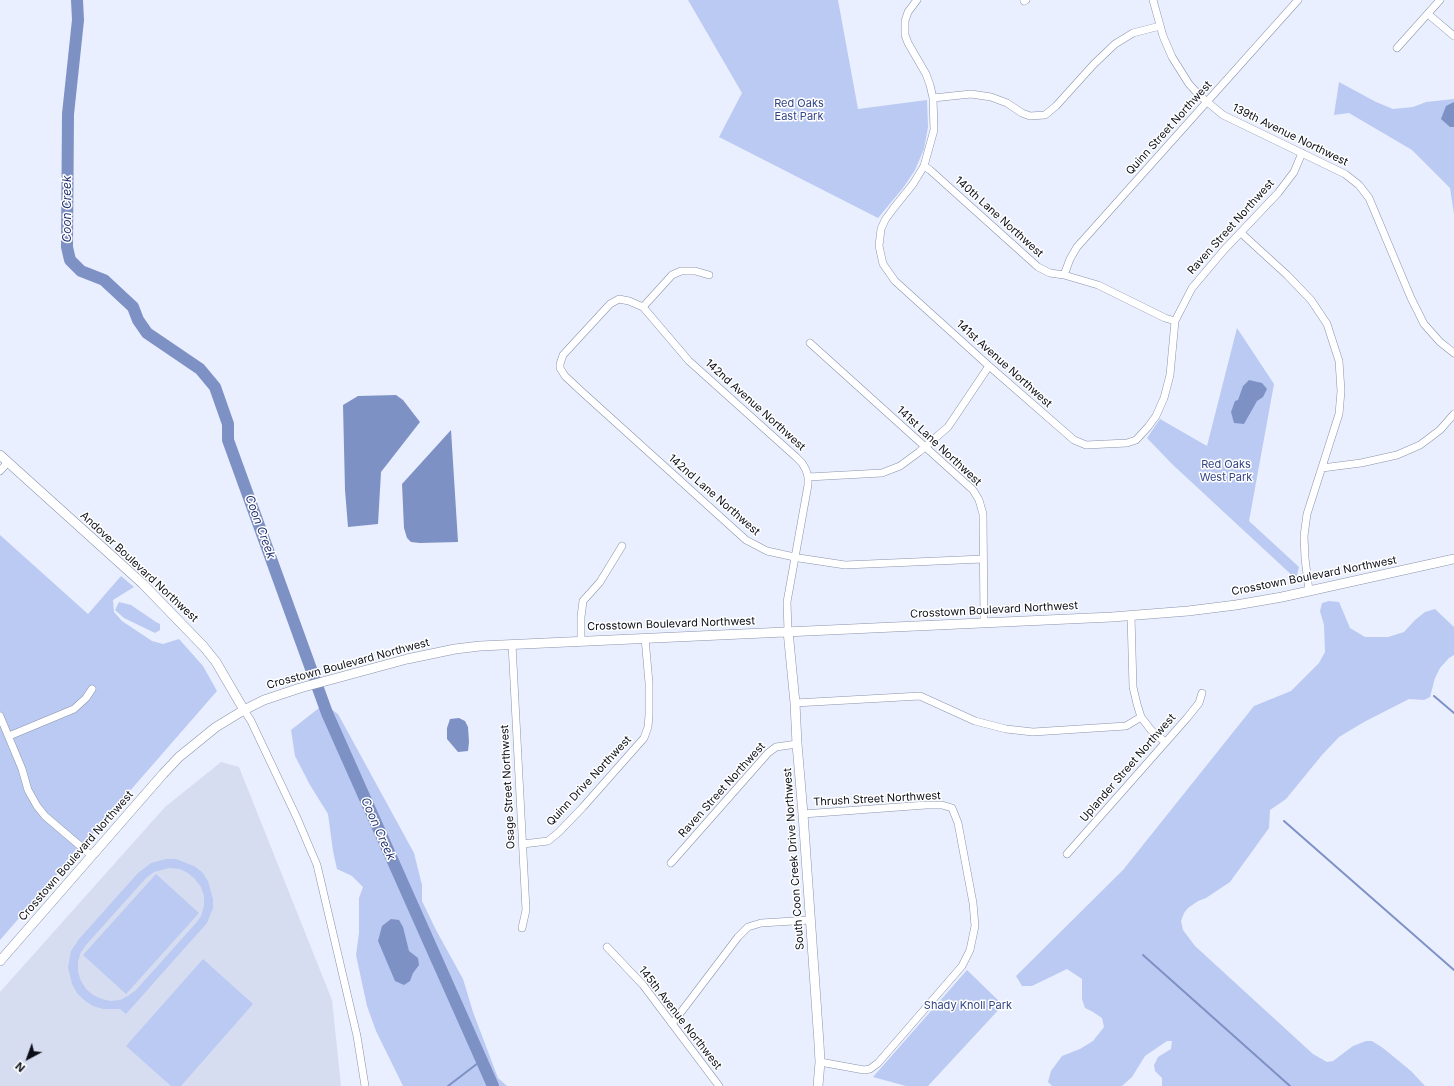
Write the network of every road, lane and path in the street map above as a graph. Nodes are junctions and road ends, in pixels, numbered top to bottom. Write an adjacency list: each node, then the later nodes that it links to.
1 (917, 0): 9 (street)
2 (1153, 0): 6 (street, 139th Avenue Northwest)
3 (1298, 0): 10 (street, Quinn Street Northwest)
4 (1440, 0): 5 (street)
5 (1428, 14): 7 (street); 8 (street)
6 (1160, 26): 9 (street); 10 (street, 139th Avenue Northwest)
7 (1454, 36)
8 (1398, 48)
9 (933, 98): 12 (street)
10 (1207, 102): 11 (street, 139th Avenue Northwest); 15 (street, Quinn Street Northwest)
11 (1302, 154): 13 (street, Raven Street Northwest); 19 (street, 139th Avenue Northwest)
12 (924, 166): 15 (street, 140th Lane Northwest); 20 (street, 141st Avenue Northwest)
13 (1241, 234): 17 (street, Raven Street Northwest); 26 (street)
14 (709, 275): 16 (street)
15 (1064, 275): 17 (street, 140th Lane Northwest)
16 (643, 307): 28 (street, 142nd Avenue Northwest); 30 (street, 142nd Lane Northwest)
17 (1175, 321): 22 (street, Raven Street Northwest)
18 (810, 343): 23 (street, 141st Lane Northwest)
19 (1454, 352)
20 (989, 366): 22 (street, 141st Avenue Northwest); 23 (street)
21 (1454, 414): 26 (street)
22 (1127, 443)
23 (925, 447): 28 (street); 31 (street, 141st Lane Northwest)
24 (0, 455): 25 (street, Andover Boulevard Northwest)
25 (8, 462): 27 (street); 43 (street, Andover Boulevard Northwest)
26 (1322, 468): 33 (street)
27 (0, 471)
28 (808, 477): 30 (street)
29 (622, 546): 38 (street)
30 (794, 557): 31 (street, 142nd Lane Northwest); 36 (street)
31 (984, 559): 35 (street, 141st Lane Northwest)
32 (1454, 559): 33 (street, Crosstown Boulevard Northwest)
33 (1309, 591): 34 (street, Crosstown Boulevard Northwest)
34 (1131, 616): 35 (street, Crosstown Boulevard Northwest); 45 (street)
35 (984, 622): 36 (street, Crosstown Boulevard Northwest)
36 (788, 631): 37 (street, Crosstown Boulevard Northwest); 42 (street, South Coon Creek Drive Northwest)
37 (645, 638): 38 (street, Crosstown Boulevard Northwest); 50 (street, Quinn Drive Northwest)
38 (581, 640): 39 (street, Crosstown Boulevard Northwest)
39 (512, 644): 43 (street, Crosstown Boulevard Northwest); 50 (street, Osage Street Northwest)
40 (92, 689): 46 (street)
41 (1202, 693): 47 (street, Uplander Street Northwest)
42 (795, 704): 45 (street); 48 (street, South Coon Creek Drive Northwest)
43 (244, 710): 52 (street, Crosstown Boulevard Northwest); 60 (street)
44 (0, 716): 46 (street)
45 (1141, 717): 47 (street)
46 (9, 736): 52 (street)
47 (1165, 742): 51 (street, Uplander Street Northwest)
48 (797, 744): 49 (street, South Coon Creek Drive Northwest); 53 (street, Raven Street Northwest)
49 (803, 814): 54 (street, South Coon Creek Drive Northwest); 59 (street, Thrush Street Northwest)
50 (523, 844): 55 (street, Osage Street Northwest)
51 (1067, 854)
52 (92, 856): 57 (street, Crosstown Boulevard Northwest)
53 (671, 864)
54 (810, 920): 58 (street); 59 (street, South Coon Creek Drive Northwest)
55 (522, 928)
56 (607, 947): 58 (street, 145th Avenue Northwest)
57 (0, 961)
58 (672, 1024): 61 (street, 145th Avenue Northwest)
59 (820, 1062): 62 (street, South Coon Creek Drive Northwest)
60 (365, 1086)
61 (719, 1086)
62 (818, 1086)

